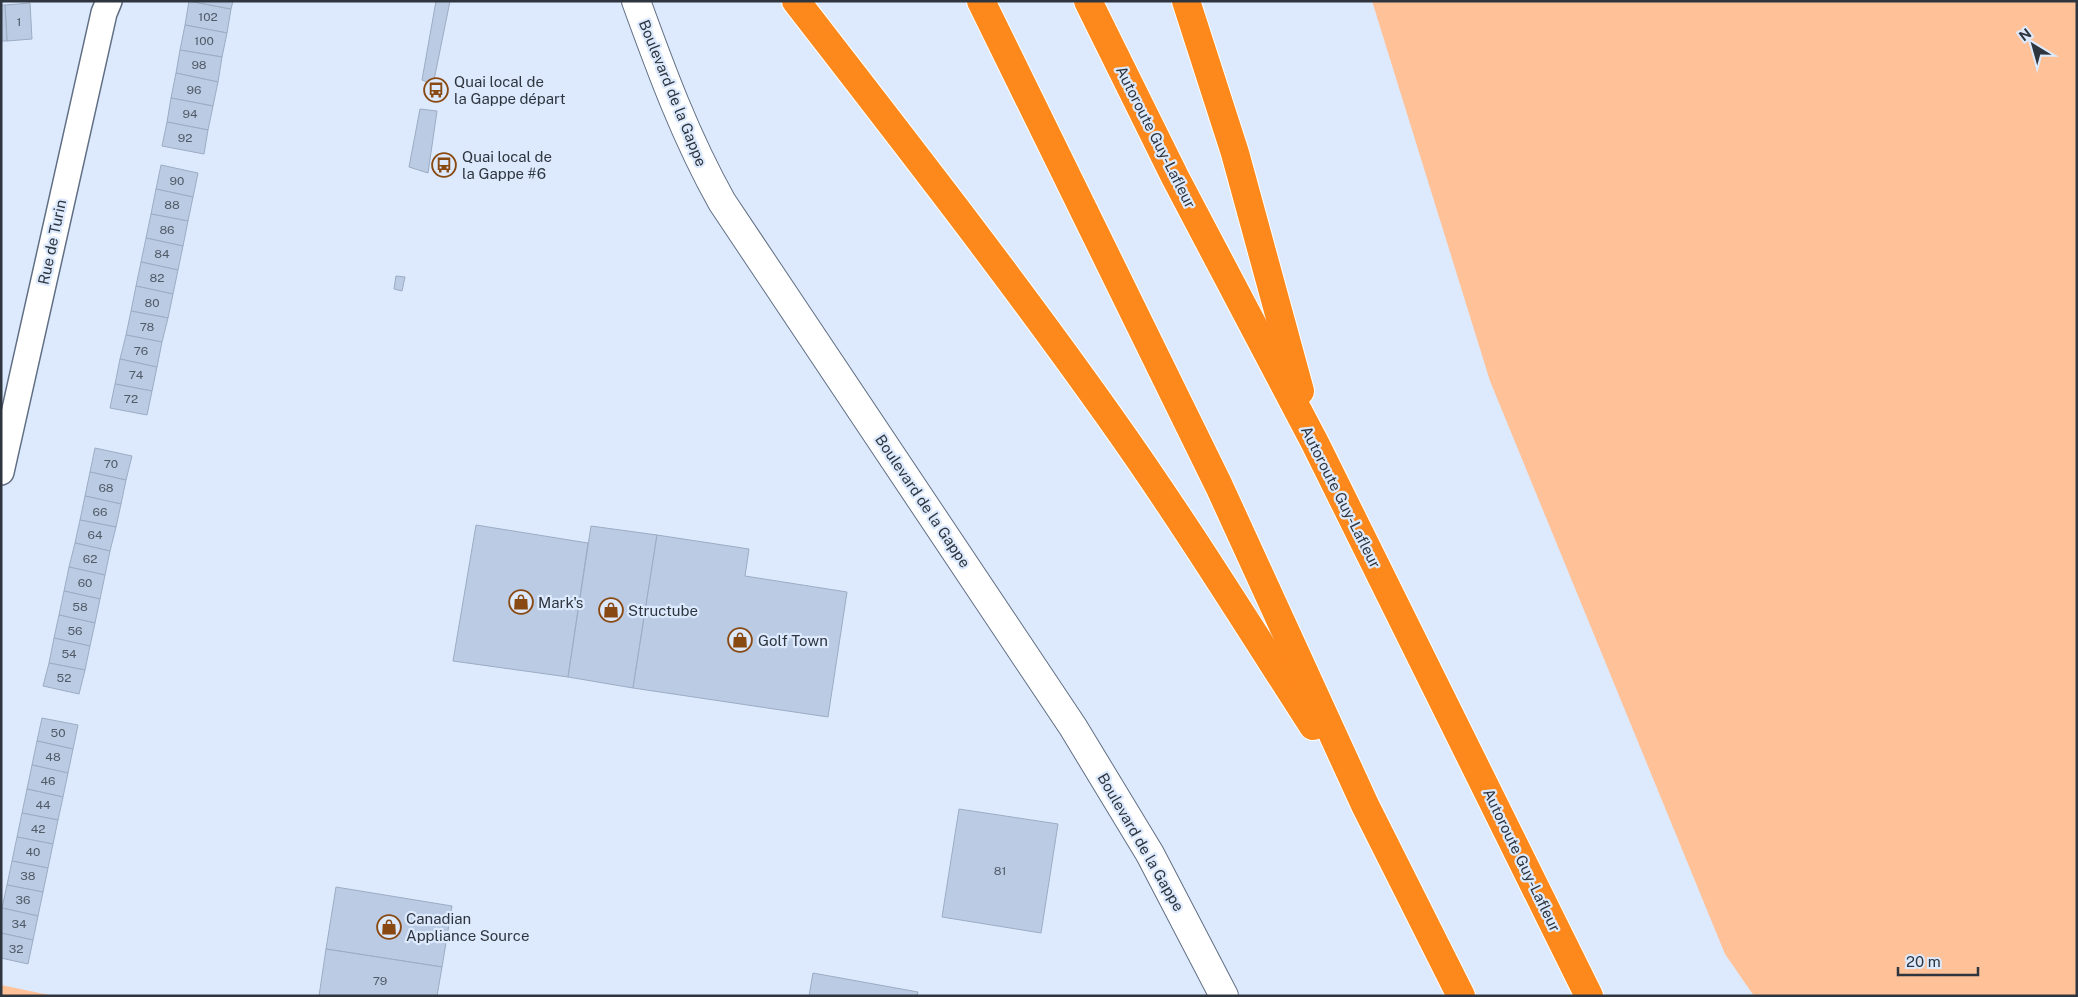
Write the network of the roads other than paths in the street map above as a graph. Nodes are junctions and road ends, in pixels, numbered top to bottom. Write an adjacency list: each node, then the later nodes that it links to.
1 (636, 1): 10 (street, Boulevard de la Gappe)
2 (796, 1): 9 (highway)
3 (981, 1): 9 (highway)
4 (1088, 1): 7 (highway, Autoroute Guy-Lafleur)
5 (1186, 1): 7 (highway)
6 (105, 5): 8 (street, Rue de Turin)
7 (1315, 443): 12 (highway, Autoroute Guy-Lafleur)
8 (1, 472)
9 (1365, 805): 11 (highway)
10 (1224, 996)
11 (1461, 996)
12 (1589, 996)

